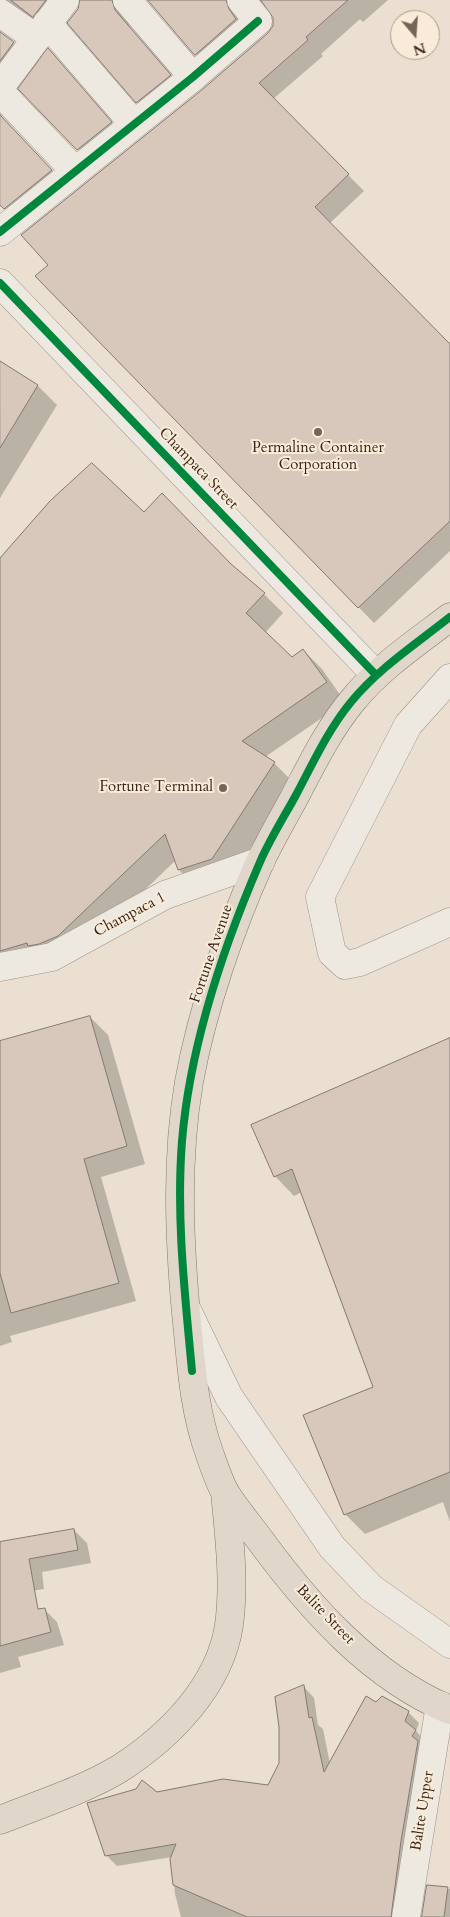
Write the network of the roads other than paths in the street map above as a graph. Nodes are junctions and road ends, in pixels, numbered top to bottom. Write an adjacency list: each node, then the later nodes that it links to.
1 (65, 0): 5 (street)
2 (128, 0): 6 (street)
3 (241, 0): 6 (street)
4 (0, 13): 5 (street)
5 (42, 30): 7 (street); 9 (street)
6 (193, 77): 9 (street)
7 (0, 87)
8 (0, 92): 10 (street)
9 (134, 124): 10 (street)
10 (75, 171): 11 (street)
11 (0, 232)
12 (0, 283): 14 (street, Champaca Street)
13 (450, 617): 14 (main road, Fortune Avenue)
14 (376, 675): 16 (main road, Fortune Avenue)
15 (450, 678): 17 (street)
16 (261, 861): 18 (street, Champaca 1); 19 (main road, Fortune Avenue)
17 (450, 922)
18 (0, 967)
19 (186, 1308): 20 (main road, Fortune Avenue); 21 (street)
20 (225, 1492): 22 (main road, Balite Street); 23 (main road)
21 (450, 1644)
22 (445, 1708): 24 (street, Balite Upper)
23 (0, 1820)
24 (406, 1917)

